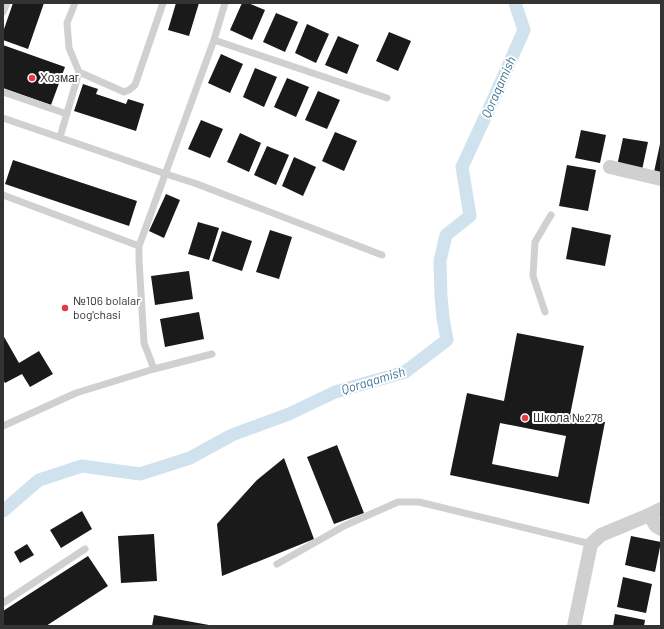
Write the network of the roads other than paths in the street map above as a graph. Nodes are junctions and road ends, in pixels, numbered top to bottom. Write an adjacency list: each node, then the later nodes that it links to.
1 (75, 3): 5 (lane)
2 (163, 3): 5 (lane)
3 (225, 3): 4 (lane)
4 (214, 40): 7 (lane); 12 (lane)
5 (79, 72): 8 (lane)
6 (3, 92): 8 (lane)
7 (387, 98)
8 (67, 114): 10 (lane)
9 (3, 118): 10 (lane)
10 (60, 137): 12 (lane)
11 (610, 167): 13 (street)
12 (166, 174): 16 (lane); 17 (lane)
13 (661, 179)
14 (3, 195): 16 (lane)
15 (551, 215): 18 (lane)
16 (139, 246): 20 (lane)
17 (382, 254)
18 (544, 312)
19 (212, 354): 20 (lane)
20 (154, 369): 21 (lane)
21 (3, 426)
22 (655, 512): 23 (street); 24 (street)
23 (661, 529)
24 (591, 544): 26 (lane); 28 (street)
25 (85, 549): 27 (lane)
26 (277, 564)
27 (3, 602)
28 (574, 626)

